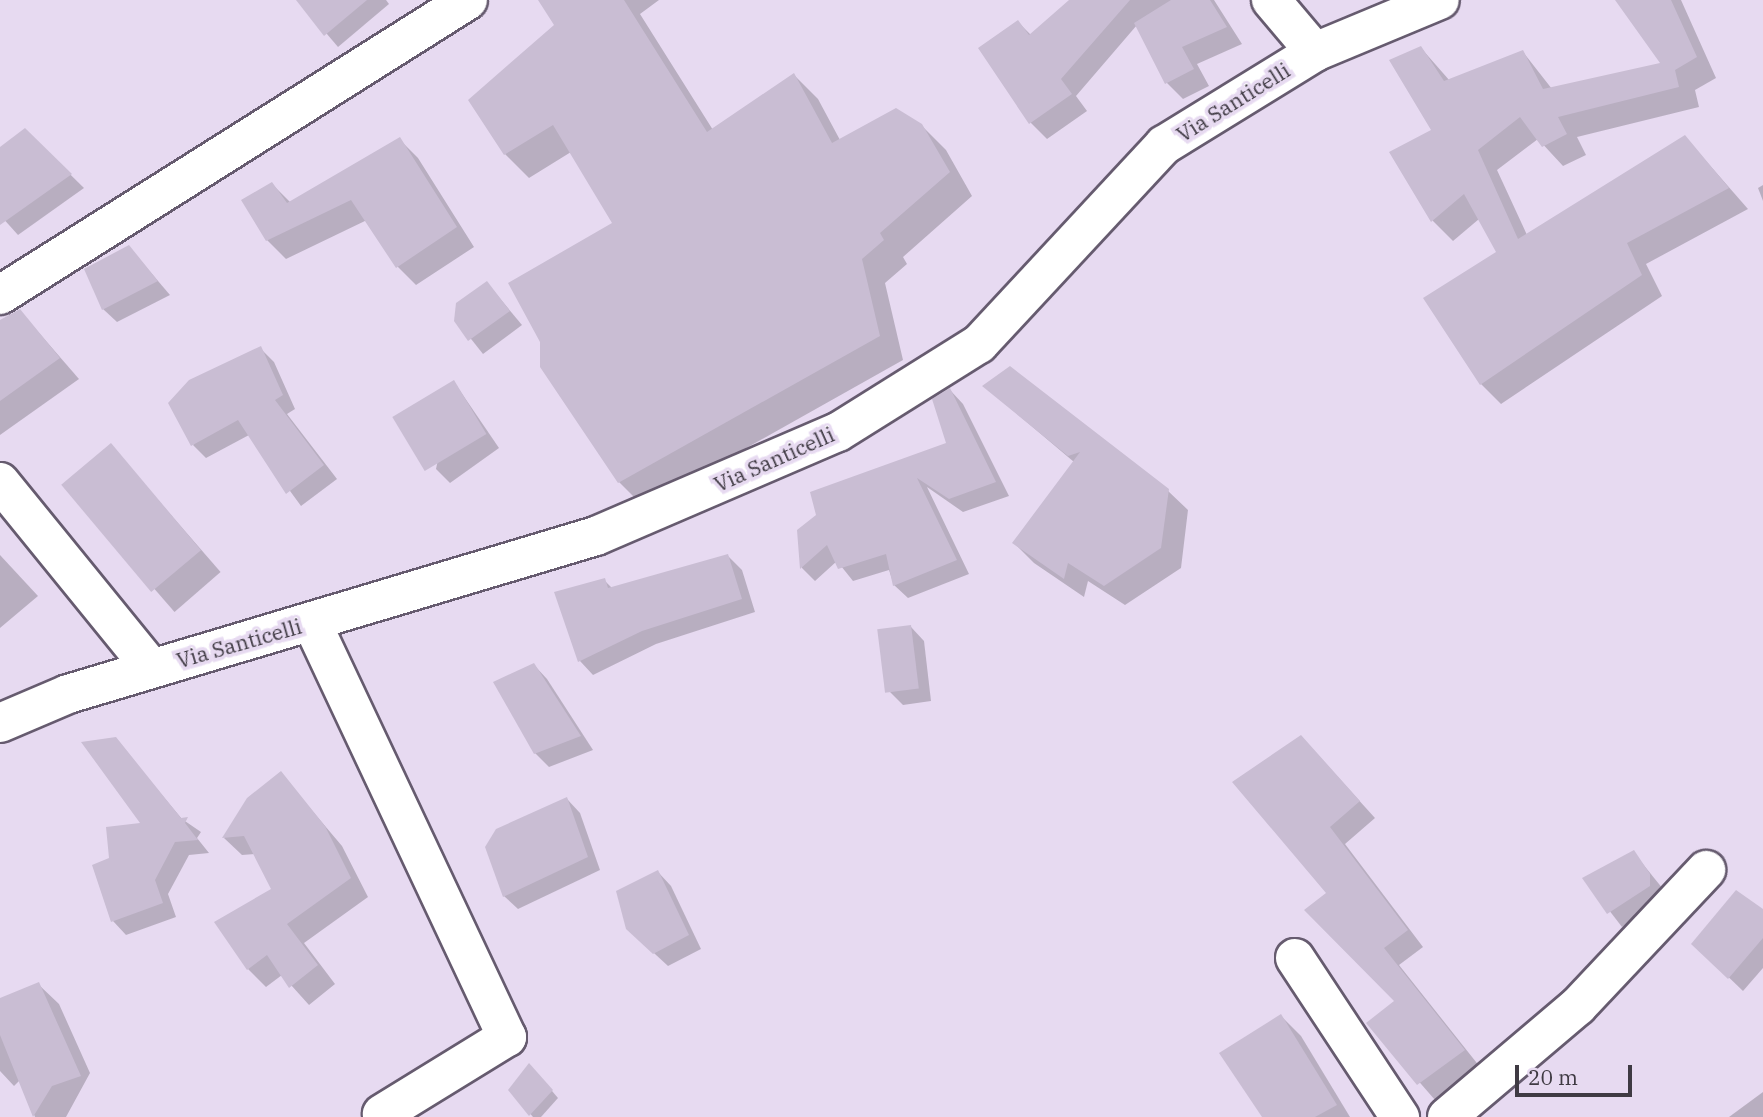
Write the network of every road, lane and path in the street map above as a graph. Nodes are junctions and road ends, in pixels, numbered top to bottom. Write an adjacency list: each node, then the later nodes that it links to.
1 (468, 0): 5 (street)
2 (1271, 0): 4 (street)
3 (1440, 0): 4 (street, Via Santicelli)
4 (1315, 52): 7 (street, Via Santicelli)
5 (0, 295)
6 (0, 482): 8 (street)
7 (312, 623): 8 (street, Via Santicelli); 12 (street)
8 (151, 668): 9 (street, Via Santicelli)
9 (0, 723)
10 (1706, 870): 14 (street)
11 (1295, 958): 13 (street)
12 (382, 1114)
13 (1400, 1117)
14 (1447, 1117)

